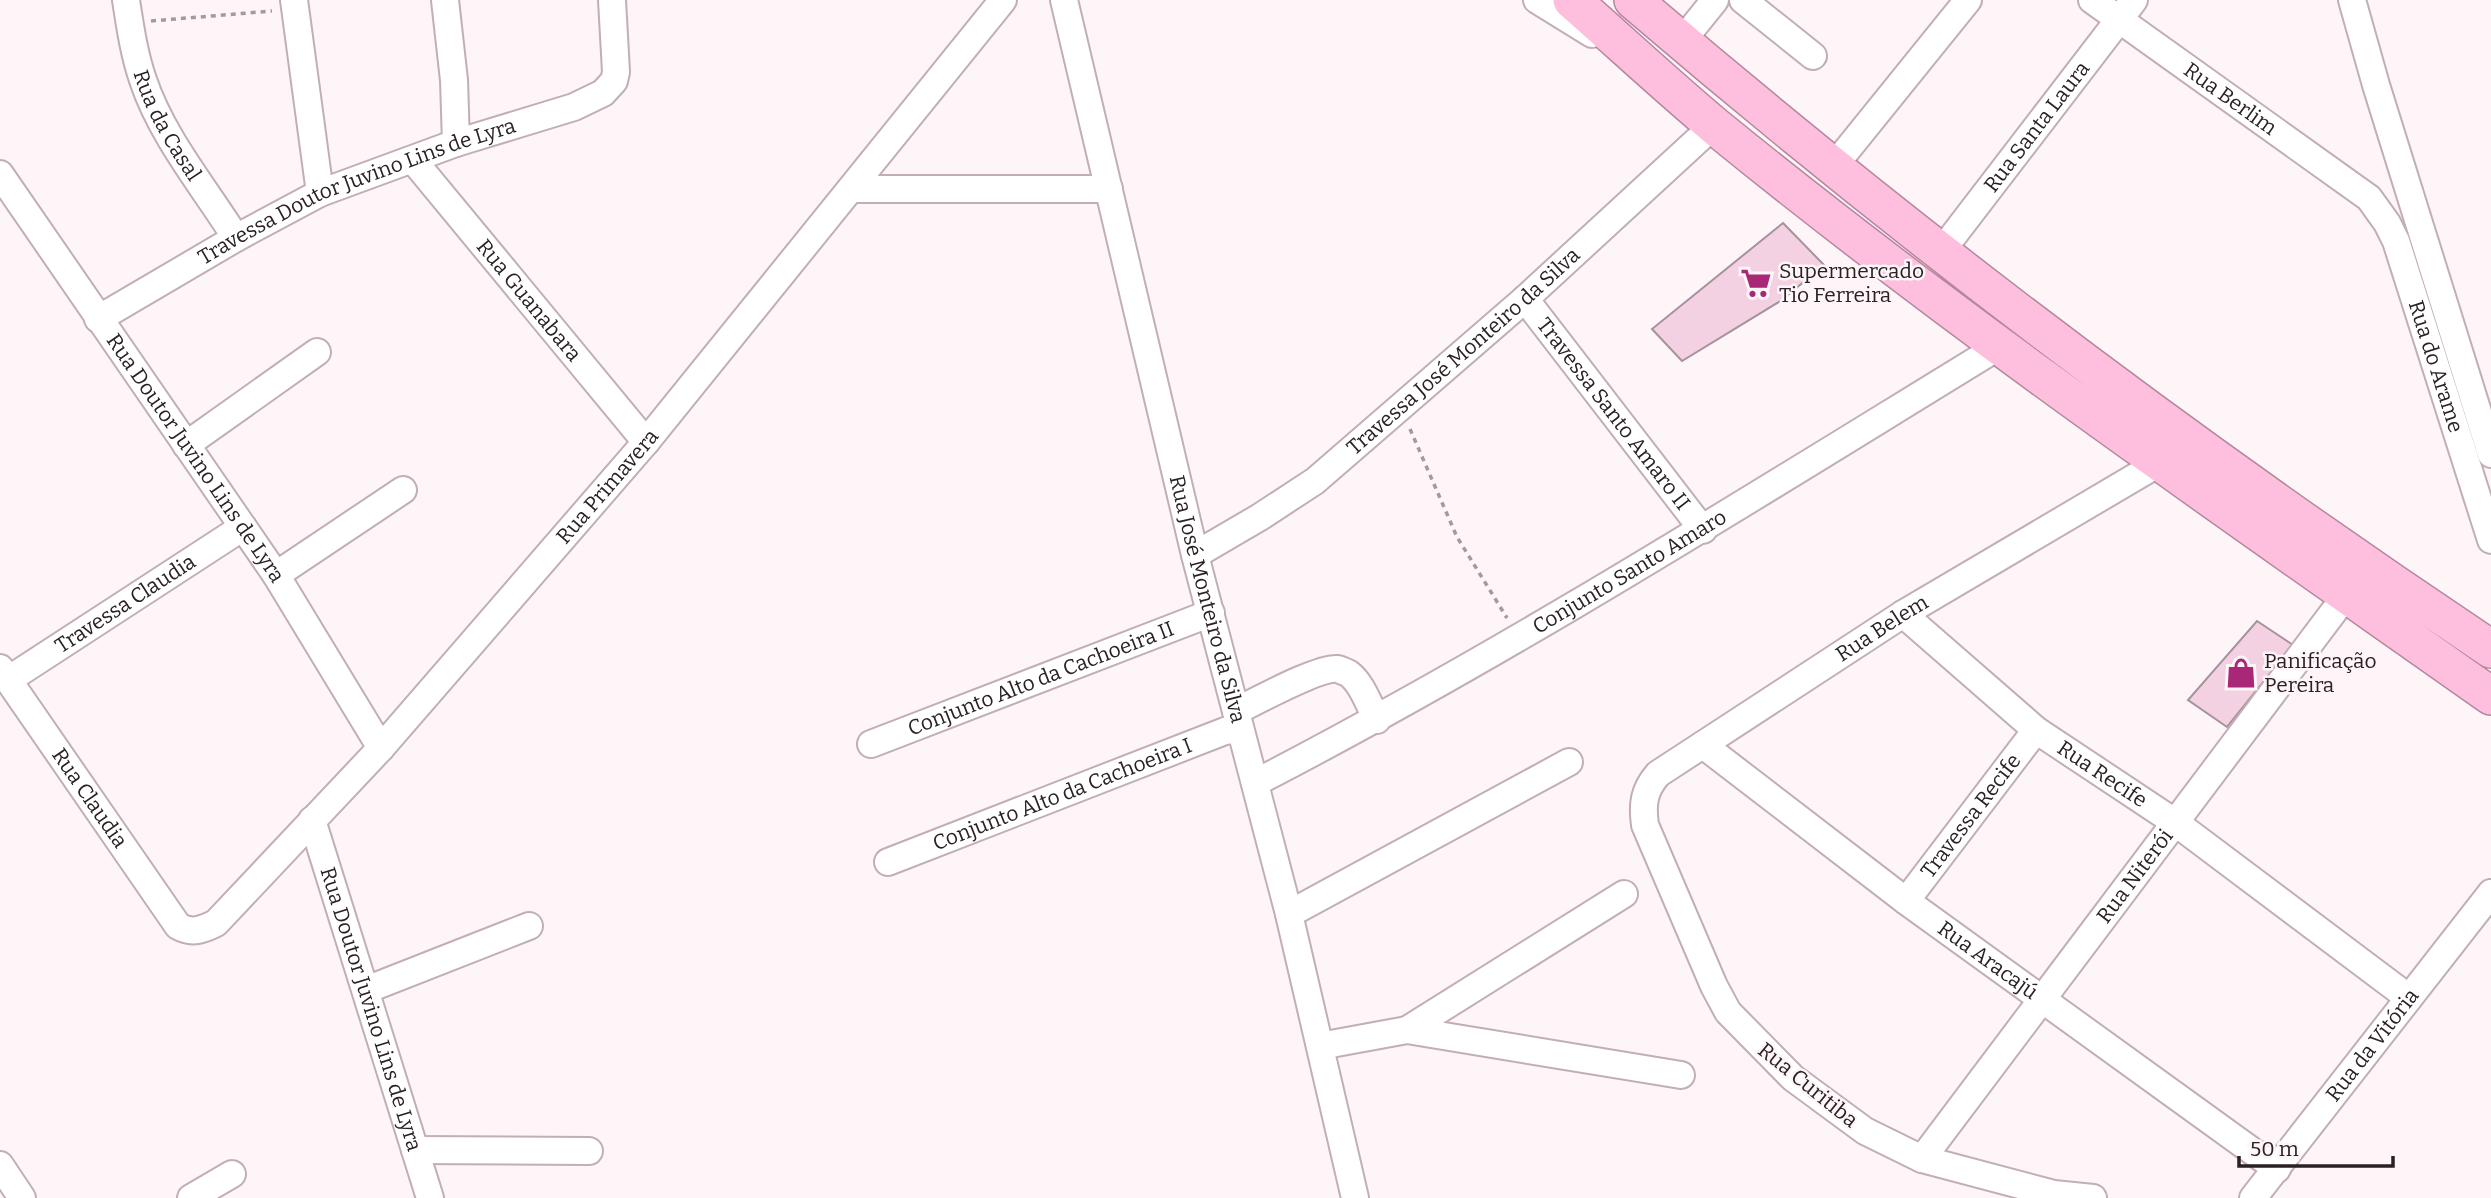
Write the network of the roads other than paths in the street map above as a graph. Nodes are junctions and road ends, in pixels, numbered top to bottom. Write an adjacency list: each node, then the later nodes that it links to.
1 (445, 0): 20 (street)
2 (612, 0): 20 (street, Travessa Doutor Juvino Lins de Lyra)
3 (1003, 0): 24 (street, Rua Primavera)
4 (1064, 0): 25 (street, Rua José Monteiro da Silva)
5 (1538, 0): 17 (street)
6 (1572, 0): 17 (highway)
7 (1633, 0): 16 (highway)
8 (1715, 0): 16 (street)
9 (1743, 0): 18 (street)
10 (1968, 0): 22 (street)
11 (2092, 0): 14 (street, Rua Berlim)
12 (2352, 0): 36 (street)
13 (295, 5): 26 (street)
14 (2127, 10): 27 (street, Rua Berlim); 29 (street, Rua Santa Laura)
15 (128, 11): 28 (street, Rua da Casal)
16 (1682, 41): 22 (highway)
17 (1626, 48): 19 (highway)
18 (1812, 56)
19 (1714, 125): 30 (street, Travessa José Monteiro da Silva); 32 (highway)
20 (456, 143): 21 (street, Travessa Doutor Juvino Lins de Lyra)
21 (413, 160): 26 (street, Travessa Doutor Juvino Lins de Lyra); 34 (street, Rua Guanabara)
22 (1834, 166): 29 (highway)
23 (0, 174): 31 (street, Rua Doutor Juvino Lins de Lyra)
24 (851, 189): 25 (street); 34 (street, Rua Primavera)
25 (1109, 189): 42 (street, Rua José Monteiro da Silva)
26 (320, 193): 28 (street, Travessa Doutor Juvino Lins de Lyra)
27 (2369, 198): 41 (street, Rua do Arame)
28 (236, 238): 31 (street, Travessa Doutor Juvino Lins de Lyra)
29 (1940, 253): 47 (highway)
30 (1525, 299): 40 (street, Travessa Santo Amaro II); 42 (street, Travessa José Monteiro da Silva)
31 (98, 319): 35 (street, Rua Doutor Juvino Lins de Lyra)
32 (1998, 347): 37 (highway); 40 (street, Conjunto Santo Amaro)
33 (317, 352): 35 (street)
34 (646, 442): 55 (street, Rua Primavera)
35 (186, 445): 39 (street, Rua Doutor Juvino Lins de Lyra)
36 (2491, 454)
37 (2159, 463): 44 (highway); 46 (street, Rua Belem)
38 (403, 490): 43 (street)
39 (243, 527): 43 (street, Rua Doutor Juvino Lins de Lyra); 48 (street, Travessa Claudia)
40 (1703, 530): 51 (street, Conjunto Santo Amaro)
41 (2491, 540)
42 (1195, 555): 45 (street, Rua José Monteiro da Silva)
43 (276, 575): 55 (street, Rua Doutor Juvino Lins de Lyra)
44 (2347, 594): 49 (highway); 59 (street, Rua Niterói)
45 (1210, 613): 50 (street, Rua José Monteiro da Silva); 53 (street, Conjunto Alto da Cachoeira II)
46 (1903, 614): 52 (street, Rua Recife); 54 (street, Rua Belem)
47 (2491, 649)
48 (4, 674): 66 (street, Rua Claudia)
49 (2491, 696)
50 (1238, 720): 51 (street, Conjunto Alto da Cachoeira I); 57 (street, Rua José Monteiro da Silva); 61 (street, Conjunto Alto da Cachoeira I)
51 (1377, 720): 57 (street, Conjunto Santo Amaro)
52 (2036, 730): 59 (street, Rua Recife); 64 (street, Travessa Recife)
53 (871, 744)
54 (1703, 744): 60 (street, Rua Belem); 64 (street, Rua Aracajú)
55 (380, 748): 58 (street, Rua Primavera)
56 (1569, 762): 65 (street)
57 (1255, 783): 65 (street, Rua José Monteiro da Silva)
58 (312, 820): 66 (street, Rua Primavera); 68 (street, Rua Doutor Juvino Lins de Lyra)
59 (2176, 823): 69 (street, Rua Recife); 70 (street, Rua Niterói)
60 (1645, 825): 76 (street, Rua Curitiba)
61 (888, 862)
62 (2491, 892): 69 (street, Rua da Vitória)
63 (1624, 894): 71 (street)
64 (1906, 901): 70 (street, Rua Aracajú)
65 (1289, 914): 72 (street, Rua José Monteiro da Silva)
66 (178, 926)
67 (529, 926): 68 (street)
68 (366, 990): 74 (street, Rua Doutor Juvino Lins de Lyra)
69 (2409, 998): 78 (street, Rua da Vitória)
70 (2041, 999): 76 (street, Rua Niterói); 78 (street, Rua Aracajú)
71 (1407, 1030): 72 (street); 73 (street)
72 (1320, 1046): 84 (street, Rua José Monteiro da Silva)
73 (1681, 1075)
74 (415, 1150): 75 (street); 83 (street, Rua Doutor Juvino Lins de Lyra)
75 (589, 1151)
76 (1922, 1159): 80 (street, Rua Curitiba)
77 (0, 1165): 81 (street)
78 (2277, 1169): 86 (street, Rua da Vitória)
79 (232, 1174): 82 (street)
80 (2053, 1196): 85 (street, Rua Curitiba)
81 (22, 1198)
82 (191, 1198)
83 (430, 1198)
84 (1355, 1198)
85 (2094, 1198)
86 (2253, 1198)

